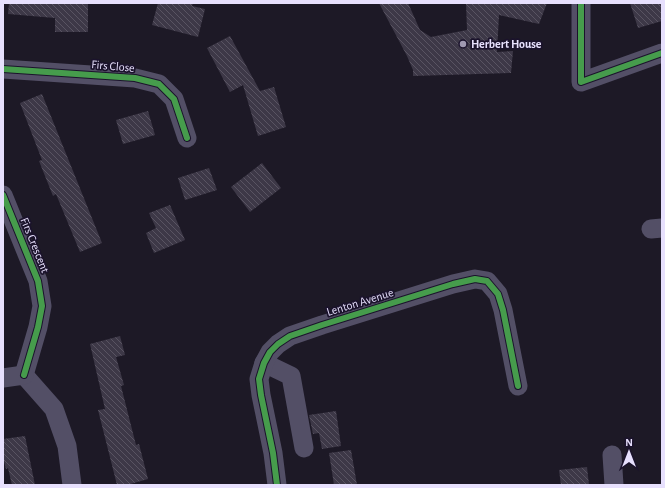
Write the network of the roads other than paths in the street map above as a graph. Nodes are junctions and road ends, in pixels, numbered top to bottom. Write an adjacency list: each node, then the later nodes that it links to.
1 (581, 3): 2 (street)
2 (662, 53)
3 (3, 69): 4 (street, Firs Close)
4 (187, 138)
5 (3, 195): 7 (street, Firs Crescent)
6 (264, 363): 9 (street, Lenton Avenue); 10 (street); 13 (street, Lenton Avenue)
7 (24, 375): 8 (street); 12 (street)
8 (3, 378)
9 (518, 386)
10 (304, 448)
11 (612, 455): 14 (street)
12 (72, 485)
13 (277, 485)
14 (614, 485)

